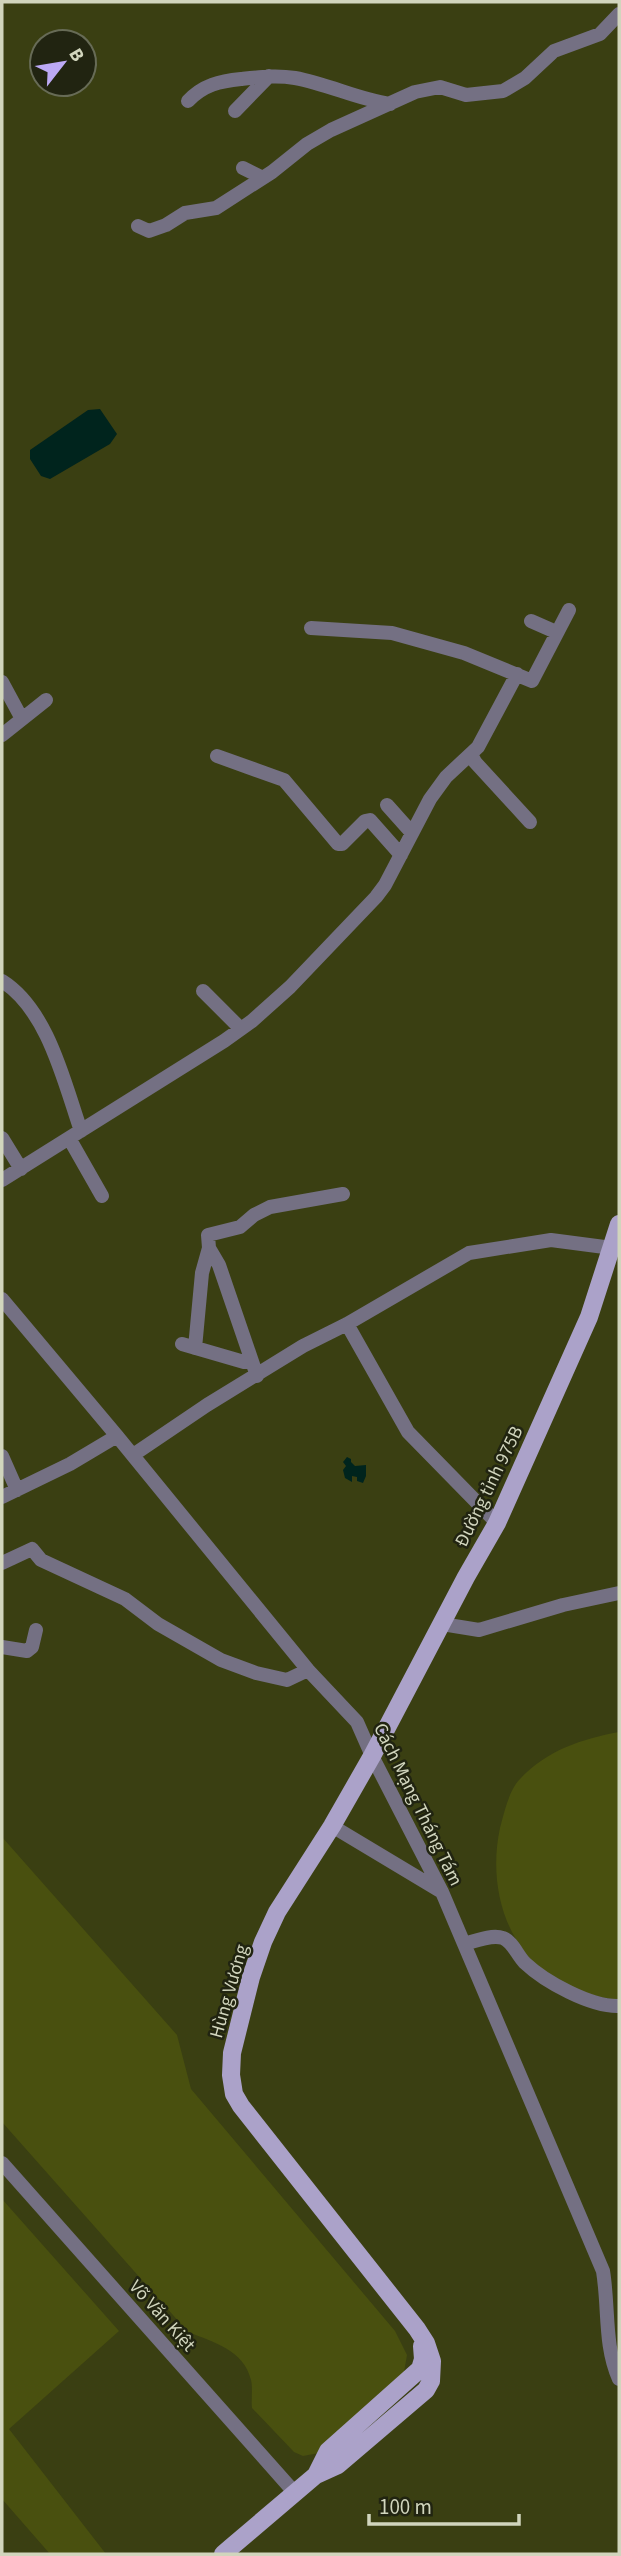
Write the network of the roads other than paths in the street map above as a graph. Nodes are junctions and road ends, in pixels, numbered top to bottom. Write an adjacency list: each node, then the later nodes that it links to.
1 (619, 13): 4 (street)
2 (269, 76): 3 (street); 4 (street); 5 (street)
3 (188, 101)
4 (393, 104): 7 (street)
5 (235, 111)
6 (243, 168): 7 (street)
7 (263, 178): 8 (street)
8 (138, 226)
9 (569, 610): 12 (street)
10 (531, 621): 12 (street)
11 (310, 628): 13 (street)
12 (556, 632): 13 (street)
13 (517, 674): 18 (street)
14 (2, 682): 16 (street)
15 (46, 700): 16 (street)
16 (22, 719): 17 (street)
17 (2, 735)
18 (471, 754): 21 (street); 22 (street)
19 (217, 756): 23 (street)
20 (387, 805): 22 (street)
21 (530, 822)
22 (412, 833): 23 (street)
23 (401, 855): 26 (street)
24 (2, 981): 27 (street)
25 (203, 992): 26 (street)
26 (240, 1029): 27 (street)
27 (75, 1134): 29 (street); 32 (street)
28 (2, 1138): 29 (street)
29 (20, 1168): 30 (street)
30 (2, 1180)
31 (344, 1194): 34 (street)
32 (102, 1196)
33 (619, 1224): 35 (main road, Đường tỉnh 975B)
34 (209, 1248): 38 (street); 38 (street)
35 (612, 1248): 37 (street); 45 (main road, Đường tỉnh 975B)
36 (4, 1304): 40 (street, Cách Mạng Tháng Tám)
37 (347, 1324): 39 (street); 45 (street)
38 (251, 1362): 39 (street)
39 (257, 1376): 41 (street)
40 (117, 1436): 41 (street, Cách Mạng Tháng Tám); 43 (street)
41 (133, 1455): 51 (street, Cách Mạng Tháng Tám)
42 (2, 1457): 43 (street)
43 (17, 1490): 44 (street)
44 (2, 1497)
45 (497, 1523): 48 (main road, Đường tỉnh 975B)
46 (2, 1563): 51 (street)
47 (619, 1593): 48 (street)
48 (442, 1624): 52 (main road, Đường tỉnh 975B)
49 (36, 1630): 50 (street)
50 (2, 1647)
51 (307, 1670): 52 (street, Cách Mạng Tháng Tám)
52 (372, 1756): 53 (main road, Hùng Vương); 54 (street, Cách Mạng Tháng Tám)
53 (332, 1826): 54 (street); 59 (main road, Hùng Vương)
54 (442, 1892): 55 (street, Cách Mạng Tháng Tám)
55 (464, 1944): 56 (street); 58 (street, Cách Mạng Tháng Tám)
56 (619, 2006)
57 (2, 2162): 59 (street, Võ Văn Kiệt)
58 (619, 2379)
59 (295, 2493): 60 (main road, Hùng Vương)
60 (223, 2554)

